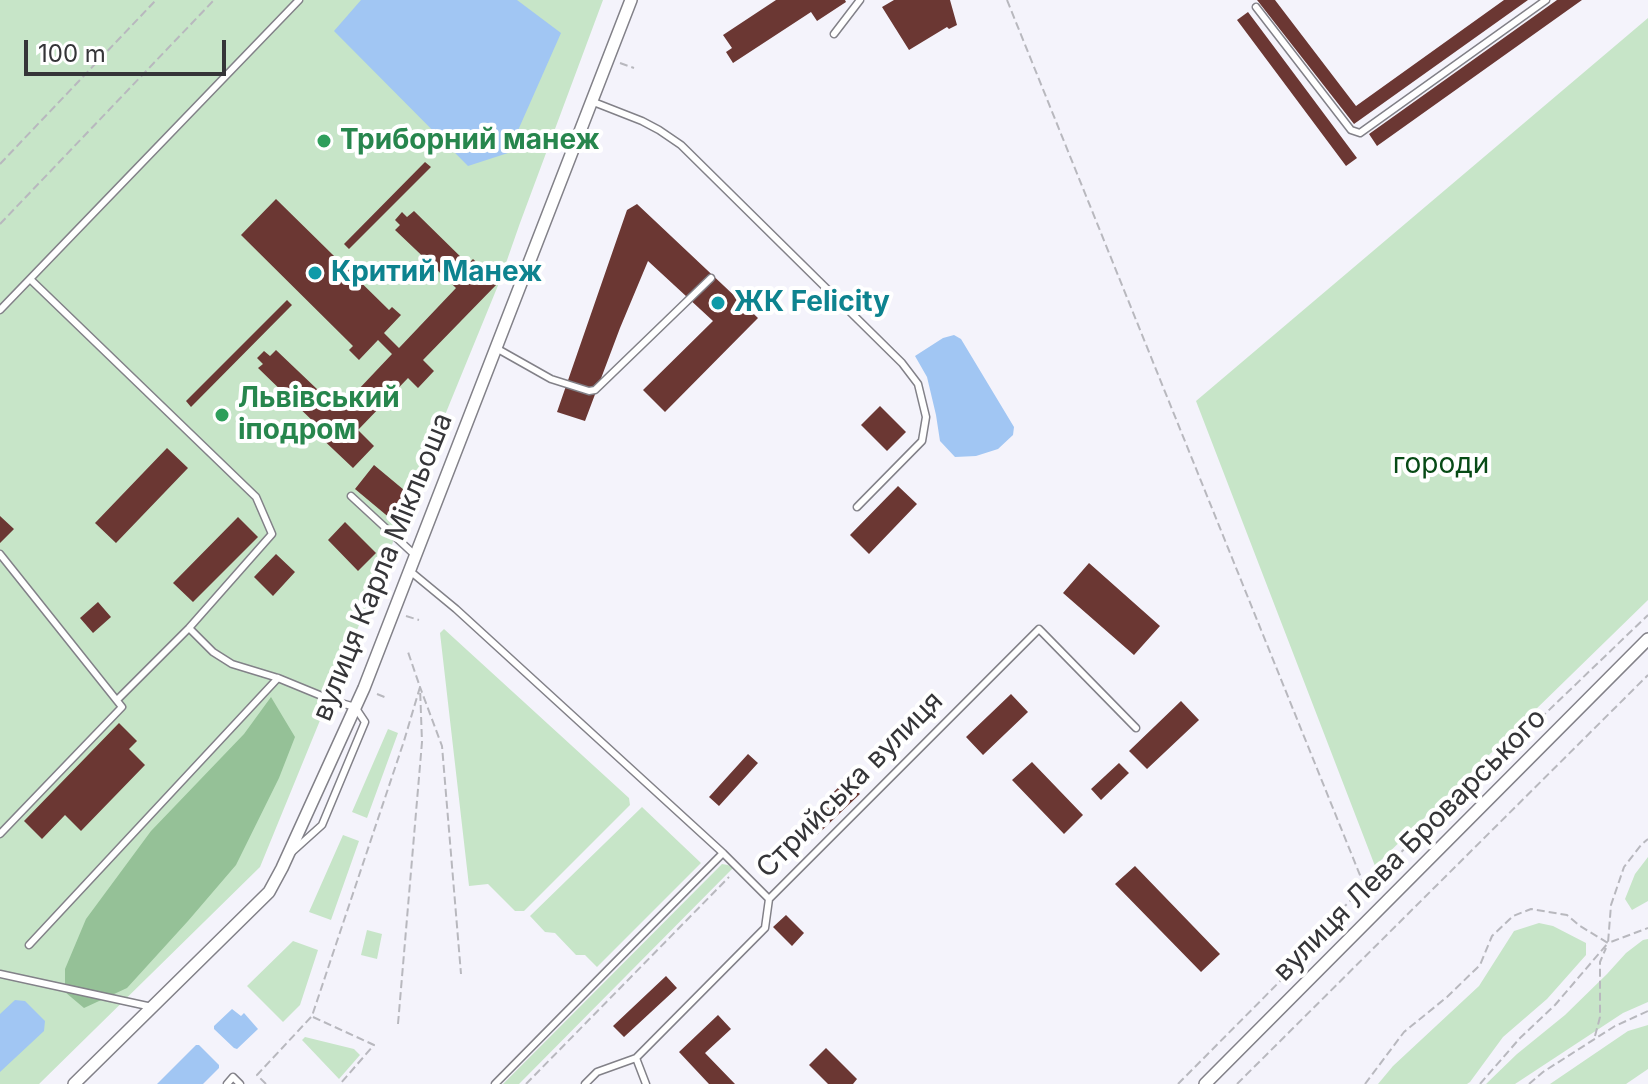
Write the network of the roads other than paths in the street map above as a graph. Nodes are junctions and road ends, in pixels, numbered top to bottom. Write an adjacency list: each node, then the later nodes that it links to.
1 (299, 0): 9 (lane)
2 (631, 0): 7 (street, вулиця Карла Мікльоша)
3 (860, 0): 6 (lane)
4 (1546, 0): 5 (lane)
5 (1256, 7)
6 (834, 34)
7 (591, 101): 11 (street, вулиця Карла Мікльоша); 13 (lane)
8 (711, 278): 11 (lane)
9 (30, 279): 10 (lane); 17 (lane)
10 (0, 310)
11 (496, 348): 15 (street, вулиця Карла Мікльоша)
12 (351, 496): 15 (lane)
13 (857, 507)
14 (0, 554): 20 (lane)
15 (416, 556): 16 (street, вулиця Карла Мікльоша)
16 (410, 571): 21 (street, вулиця Карла Мікльоша); 24 (lane, Стрийська вулиця)
17 (189, 628): 19 (lane); 20 (lane)
18 (1648, 639): 37 (street, вулиця Лева Броварського)
19 (278, 678): 21 (lane); 27 (lane)
20 (117, 700): 23 (lane)
21 (355, 707): 25 (street, вулиця Карла Мікльоша); 25 (lane)
22 (1136, 728): 26 (lane, Стрийська вулиця)
23 (0, 834)
24 (723, 853): 26 (lane, Стрийська вулиця); 34 (lane)
25 (290, 854): 29 (street, вулиця Карла Мікльоша)
26 (769, 899): 30 (lane)
27 (29, 945)
28 (0, 974): 29 (lane)
29 (152, 1007): 31 (street, вулиця Карла Мікльоша)
30 (636, 1058): 35 (lane); 36 (lane)
31 (74, 1084)
32 (227, 1084): 33 (lane)
33 (240, 1084)
34 (495, 1084)
35 (585, 1084)
36 (646, 1084)
37 (1205, 1084)

